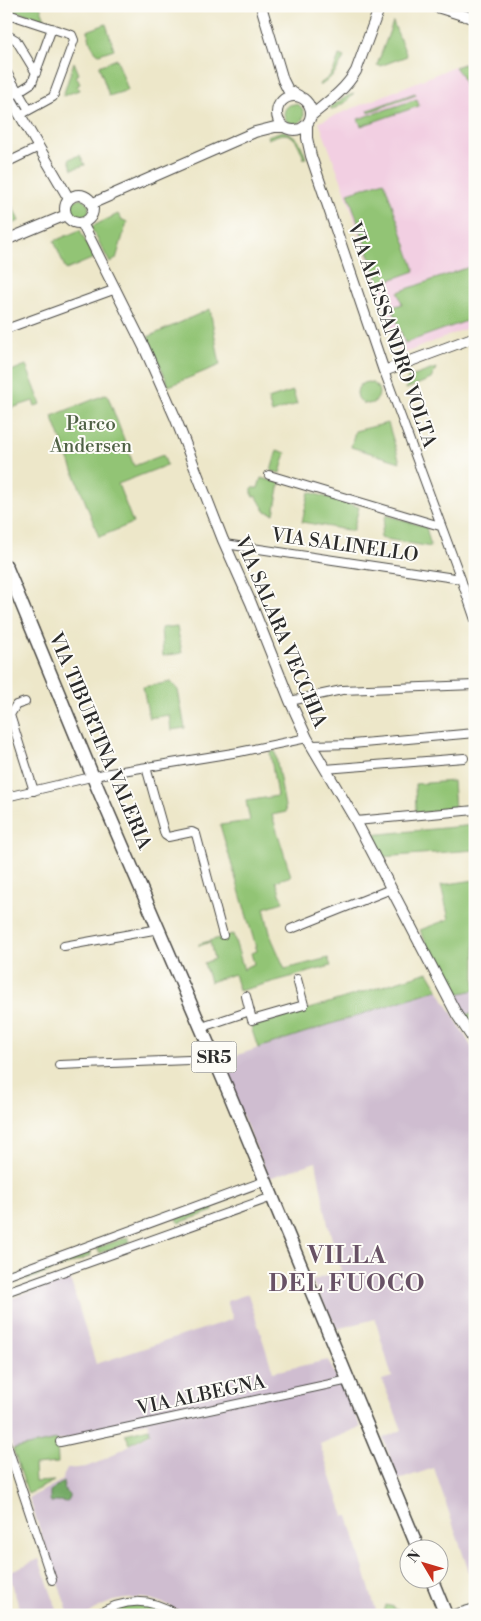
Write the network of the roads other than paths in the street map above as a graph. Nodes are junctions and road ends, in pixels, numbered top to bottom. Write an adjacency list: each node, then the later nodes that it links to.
1 (261, 6): 10 (street)
2 (434, 6): 5 (street)
3 (379, 7): 12 (street)
4 (6, 19): 6 (street)
5 (475, 19)
6 (52, 28): 9 (street); 15 (street)
7 (6, 34): 9 (street)
8 (6, 71): 11 (street)
9 (36, 73): 11 (street)
10 (283, 80): 13 (street); 14 (street)
11 (11, 93): 15 (street)
12 (336, 94): 13 (street); 17 (street)
13 (302, 98): 14 (street); 17 (street)
14 (281, 102): 16 (street)
15 (24, 112): 20 (street)
16 (277, 113): 18 (street); 19 (street)
17 (310, 120): 18 (street); 21 (street, VIA ALESSANDRO VOLTA)
18 (288, 129): 19 (street); 21 (street, VIA ALESSANDRO VOLTA)
19 (255, 132): 24 (street)
20 (39, 147): 22 (street); 23 (street)
21 (311, 156): 31 (street, VIA ALESSANDRO VOLTA)
22 (6, 163)
23 (69, 199): 24 (street); 25 (street)
24 (91, 204): 26 (street)
25 (66, 215): 26 (street); 27 (street)
26 (82, 222): 28 (street, VIA SALARA VECCHIA)
27 (6, 240)
28 (116, 289): 29 (street); 34 (street, VIA SALARA VECCHIA)
29 (6, 329)
30 (475, 337): 31 (street)
31 (384, 371): 33 (street, VIA ALESSANDRO VOLTA)
32 (269, 475): 33 (street)
33 (440, 526): 36 (street, VIA ALESSANDRO VOLTA)
34 (225, 544): 36 (street, VIA SALINELLO); 39 (street, VIA SALARA VECCHIA)
35 (6, 566): 46 (main road, VIA TIBURTINA VALERIA / SR5)
36 (461, 579): 37 (street, VIA ALESSANDRO VOLTA)
37 (475, 620)
38 (475, 685): 39 (street)
39 (290, 701): 42 (street, VIA SALARA VECCHIA)
40 (25, 702): 47 (street)
41 (475, 733): 42 (street)
42 (309, 742): 44 (street); 45 (street, VIA SALARA VECCHIA)
43 (464, 758): 45 (street)
44 (146, 767): 46 (street); 54 (street)
45 (325, 768): 50 (street, VIA SALARA VECCHIA)
46 (93, 777): 47 (street); 52 (main road, VIA TIBURTINA VALERIA / SR5)
47 (34, 791): 48 (street)
48 (6, 797)
49 (475, 810): 50 (street)
50 (356, 821): 51 (street, VIA SALARA VECCHIA)
51 (391, 889): 53 (street); 60 (street, VIA SALARA VECCHIA)
52 (159, 929): 55 (street); 59 (main road, VIA TIBURTINA VALERIA / SR5)
53 (292, 929)
54 (223, 935)
55 (64, 946)
56 (296, 979): 58 (street)
57 (246, 996): 58 (street)
58 (250, 1012): 59 (street)
59 (202, 1027): 61 (main road, VIA TIBURTINA VALERIA / SR5)
60 (475, 1042)
61 (215, 1059): 62 (street); 63 (main road, VIA TIBURTINA VALERIA / SR5)
62 (59, 1065)
63 (265, 1181): 64 (main road, VIA TIBURTINA VALERIA / SR5); 65 (street)
64 (272, 1197): 67 (street); 81 (main road, VIA TIBURTINA VALERIA / SR5)
65 (214, 1199): 66 (street); 67 (street)
66 (172, 1215): 68 (street); 70 (street)
67 (220, 1216): 70 (street)
68 (150, 1223): 69 (street); 71 (street)
69 (131, 1230): 72 (street); 73 (street)
70 (178, 1230): 71 (street)
71 (156, 1238): 73 (street)
72 (92, 1244): 74 (street); 75 (street)
73 (136, 1245): 75 (street)
74 (52, 1259): 76 (street); 77 (street)
75 (98, 1259): 77 (street)
76 (18, 1271): 78 (street); 79 (street)
77 (57, 1273): 79 (street)
78 (6, 1276)
79 (24, 1285): 80 (street)
80 (6, 1292)
81 (349, 1380): 83 (street, VIA ALBEGNA); 84 (main road, VIA TIBURTINA VALERIA / SR5)
82 (6, 1442): 85 (street)
83 (60, 1442)
84 (414, 1538)
85 (52, 1580)
86 (435, 1588): 90 (main road)
87 (475, 1609): 91 (street)
88 (96, 1615): 89 (street)
89 (178, 1615)
90 (446, 1615)
91 (454, 1615)

